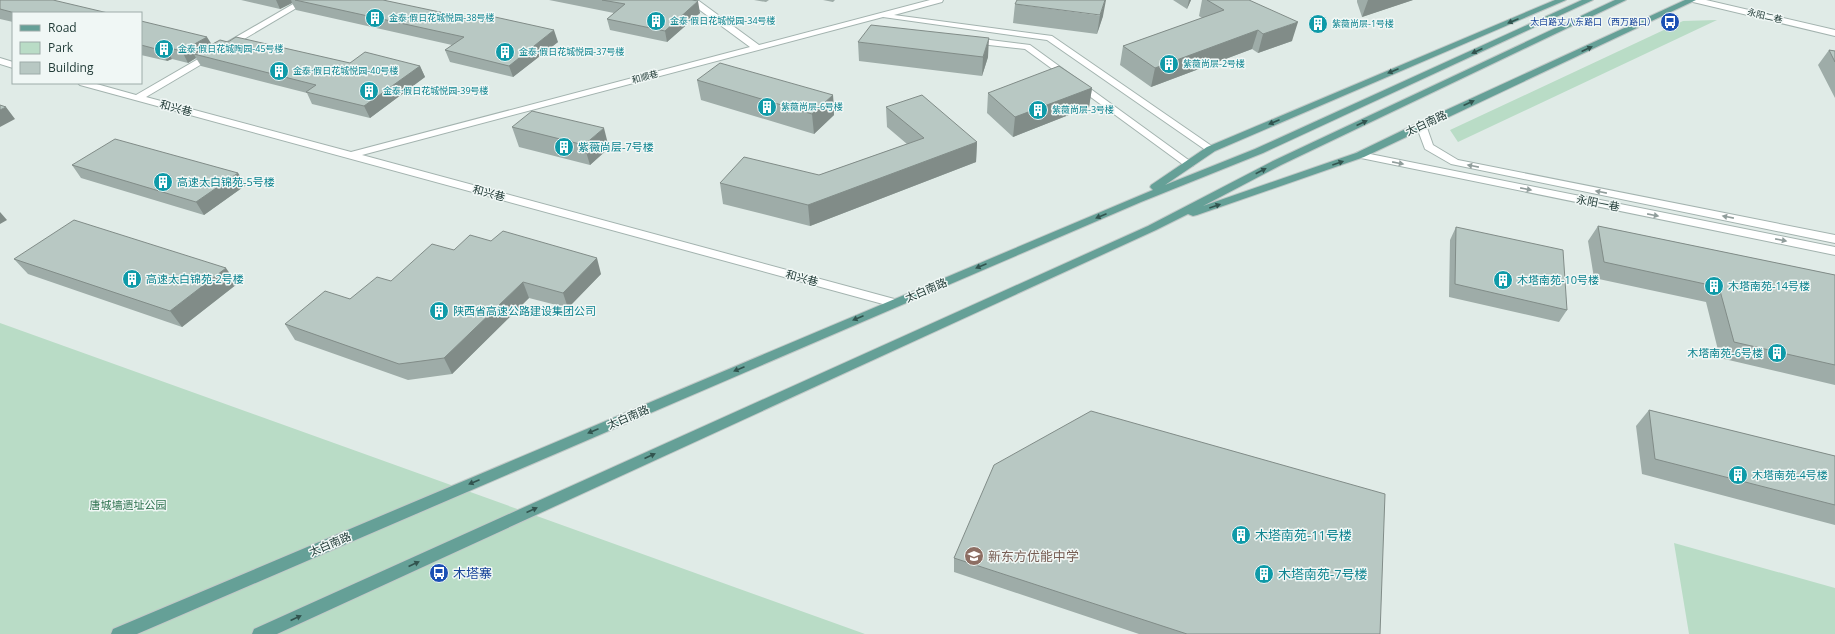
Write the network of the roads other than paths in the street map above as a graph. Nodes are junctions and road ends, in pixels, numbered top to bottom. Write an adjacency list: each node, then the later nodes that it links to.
1 (306, 0): 19 (street)
2 (683, 0): 9 (street)
3 (939, 0): 10 (street, 和顺巷)
4 (1562, 0): 21 (main road, 太白南路, one-way to 21)
5 (1589, 0): 25 (main road, 太白南路, one-way to 25)
6 (1622, 0): 26 (main road, 太白南路, one-way to 6)
7 (1692, 0): 20 (main road, 太白南路, one-way to 7)
8 (1696, 0): 13 (street, 永阳二巷)
9 (697, 1): 15 (street)
10 (880, 15): 11 (street, 和顺巷); 21 (street)
11 (841, 26): 12 (street); 15 (street, 和顺巷)
12 (865, 28)
13 (1835, 32)
14 (965, 40): 24 (street)
15 (757, 48): 22 (street, 和顺巷)
16 (0, 61): 17 (street)
17 (12, 65)
18 (87, 84): 19 (street, 和兴巷)
19 (139, 98): 22 (street, 和兴巷)
20 (1421, 125): 23 (main road, 太白南路); 27 (street, 永阳一巷, one-way to 20)
21 (1211, 149): 24 (main road, 太白南路)
22 (352, 155): 29 (street, 和兴巷)
23 (1360, 155): 26 (main road, 太白南路, one-way to 23); 28 (street, 永阳一巷, one-way to 28)
24 (1189, 164): 25 (main road, 太白南路)
25 (1137, 200): 29 (main road, 太白南路, one-way to 29)
26 (1152, 228): 31 (main road, 太白南路, one-way to 26)
27 (1835, 239)
28 (1835, 252)
29 (894, 303): 30 (main road, 太白南路, one-way to 30)
30 (119, 634)
31 (260, 634)

